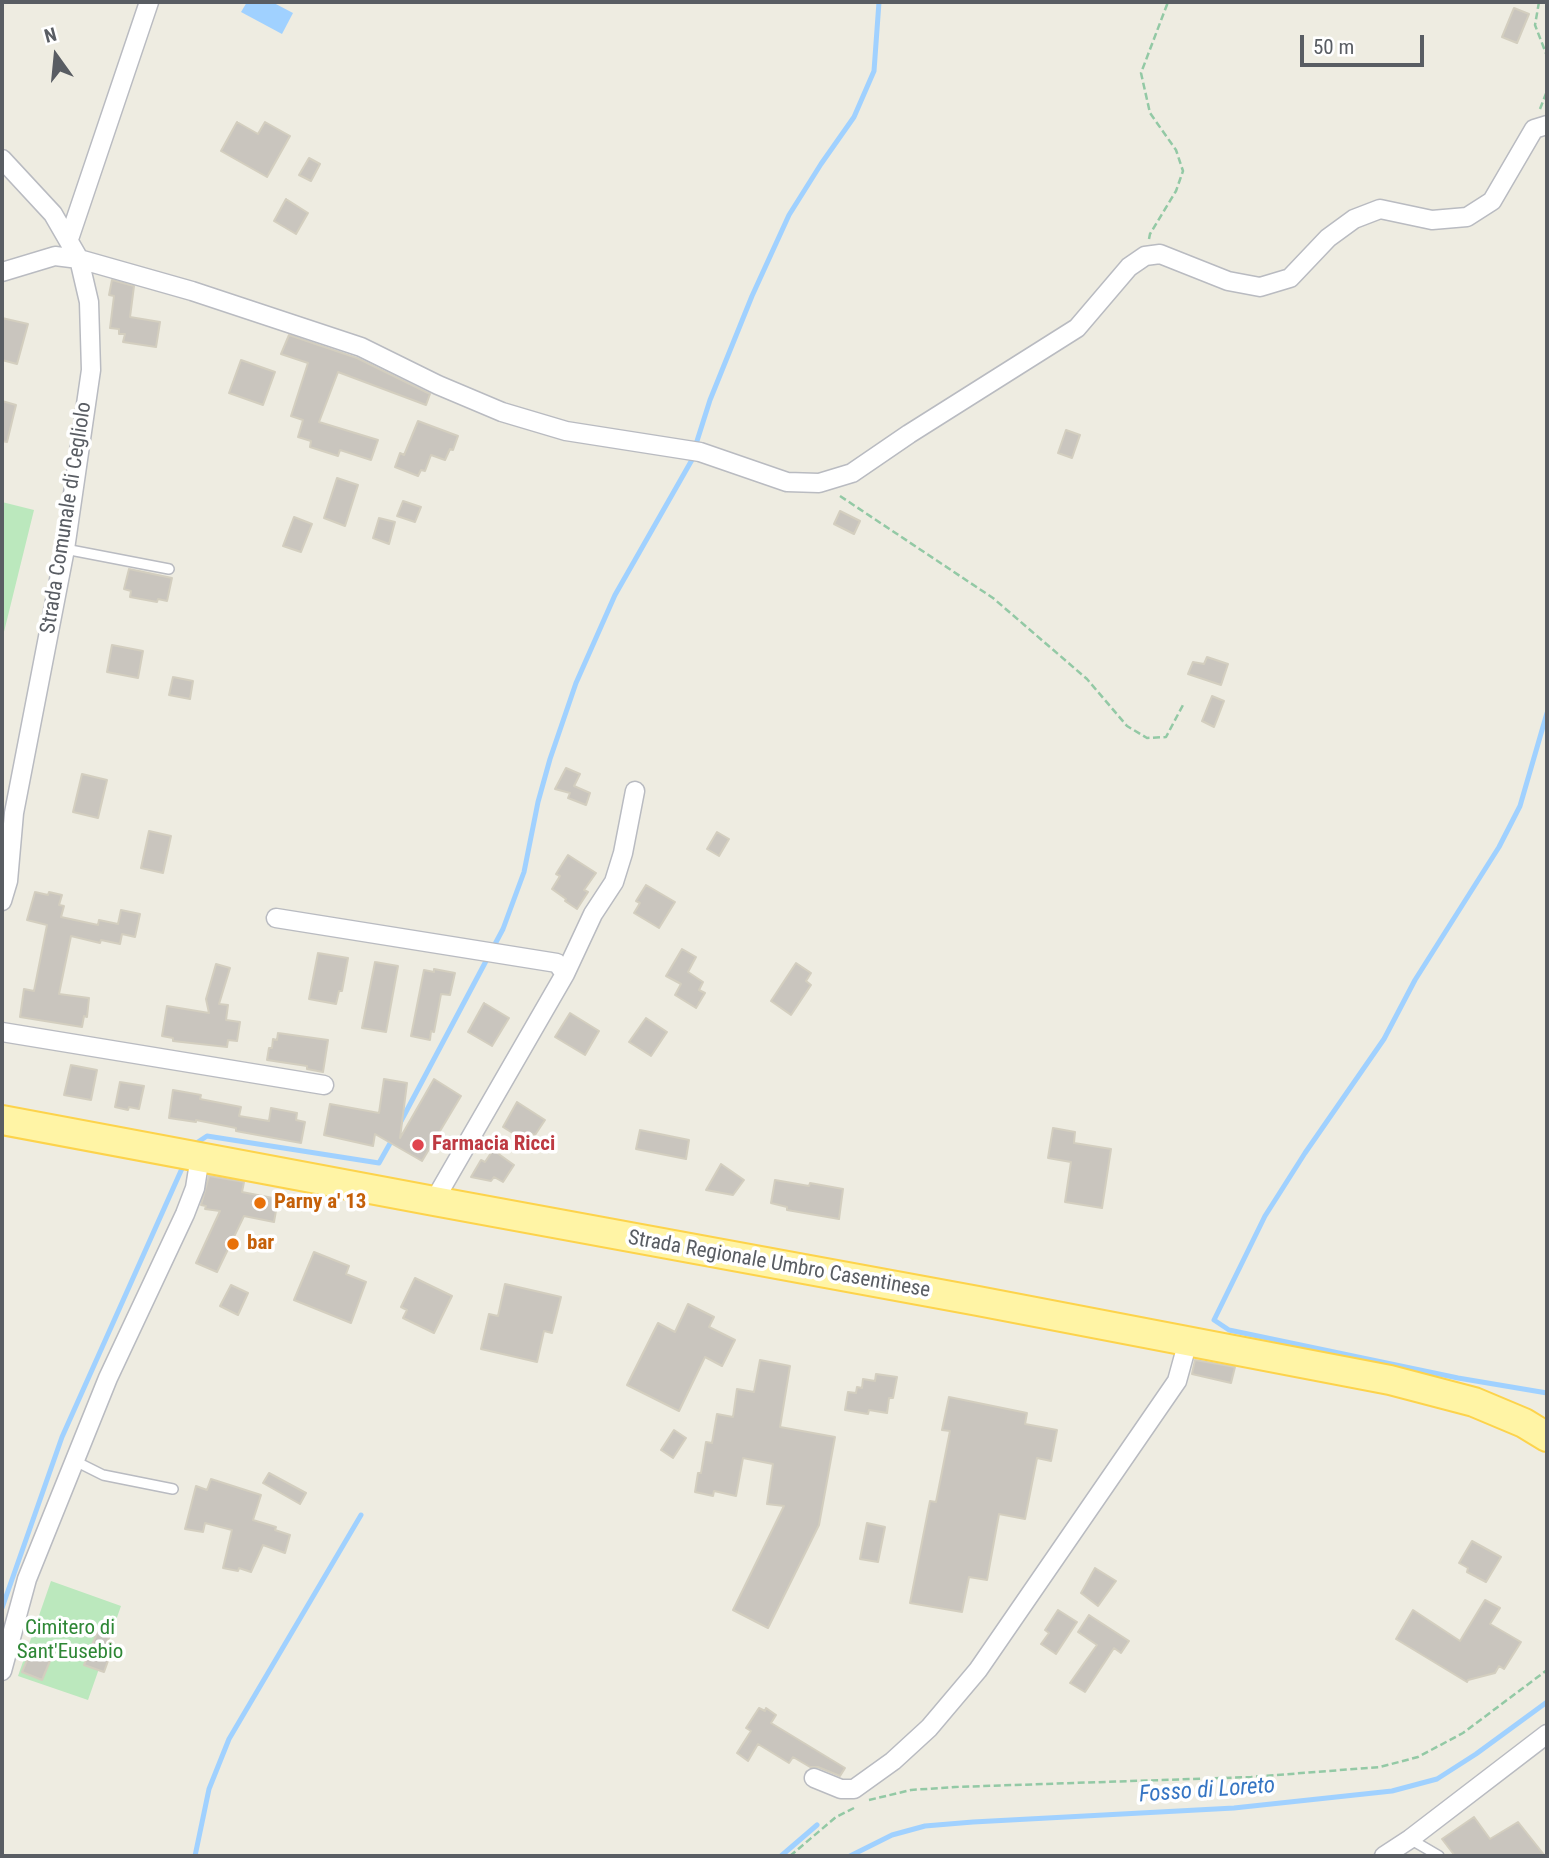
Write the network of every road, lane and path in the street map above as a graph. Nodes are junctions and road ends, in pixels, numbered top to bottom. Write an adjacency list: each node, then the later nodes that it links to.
1 (149, 2): 7 (street)
2 (1168, 2): 8 (path)
3 (1539, 2): 4 (path)
4 (1547, 56)
5 (1547, 125): 8 (street)
6 (2, 159): 7 (street, Strada Comunale di Cegliolo)
7 (69, 239): 9 (street, Strada Comunale di Cegliolo)
8 (1145, 256): 11 (street)
9 (79, 259): 10 (street); 11 (street); 12 (street, Strada Comunale di Cegliolo)
10 (2, 272)
11 (819, 483): 14 (path)
12 (65, 549): 13 (lane); 16 (street, Strada Comunale di Cegliolo)
13 (169, 569)
14 (1183, 705)
15 (635, 791): 19 (street)
16 (5, 880): 17 (street, Strada Comunale di Cegliolo)
17 (2, 901)
18 (275, 918): 19 (street)
19 (565, 974): 24 (street)
20 (2, 1032): 21 (street)
21 (324, 1085)
22 (2, 1120): 23 (main road, Strada Regionale Umbro Casentinese)
23 (200, 1157): 24 (main road, Strada Regionale Umbro Casentinese); 27 (street)
24 (434, 1201): 25 (main road, Strada Regionale Umbro Casentinese)
25 (1188, 1341): 26 (main road, Strada Regionale Umbro Casentinese); 32 (street)
26 (1547, 1437)
27 (75, 1461): 28 (lane); 29 (street)
28 (173, 1489)
29 (2, 1671)
30 (1547, 1671): 33 (path)
31 (1547, 1734): 35 (street)
32 (814, 1777)
33 (870, 1799)
34 (859, 1805): 37 (path)
35 (1410, 1839): 36 (street); 38 (lane)
36 (1387, 1855)
37 (790, 1856)
38 (1438, 1856)

